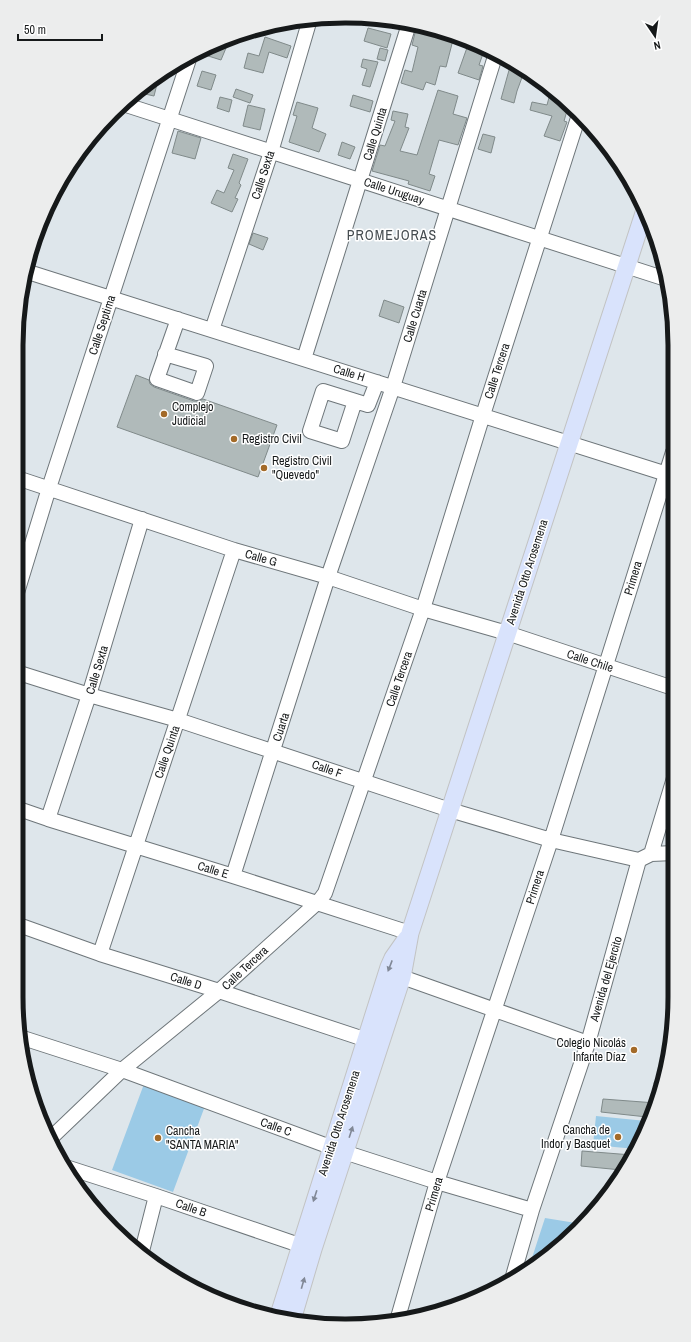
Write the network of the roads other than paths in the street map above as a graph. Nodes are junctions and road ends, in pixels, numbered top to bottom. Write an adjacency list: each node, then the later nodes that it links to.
1 (308, 26): 8 (street, Calle Sexta)
2 (407, 29): 9 (street, Calle Quinta)
3 (494, 59): 10 (street, Calle Cuarta)
4 (187, 64): 6 (street, Calle Septima)
5 (129, 106): 6 (street, Calle Uruguay)
6 (169, 119): 8 (street, Calle Uruguay); 16 (street, Calle Septima)
7 (577, 121): 12 (street, Calle Tercera)
8 (271, 152): 9 (street, Calle Uruguay); 18 (street, Calle Sexta)
9 (360, 180): 10 (street, Calle Uruguay); 20 (street, Calle Quinta)
10 (448, 209): 12 (street, Calle Uruguay); 22 (street, Calle Cuarta)
11 (642, 219): 13 (main road, Avenida Otto Arosemena)
12 (539, 238): 13 (street, Calle Uruguay); 24 (street, Calle Tercera)
13 (626, 266): 15 (street, Calle Uruguay); 25 (main road, Avenida Otto Arosemena)
14 (31, 274): 16 (street, Calle H)
15 (661, 277)
16 (111, 298): 17 (street, Calle H); 29 (street, Calle Septima)
17 (178, 319): 18 (street, Calle H); 19 (street)
18 (212, 330): 20 (street, Calle H)
19 (165, 354)
20 (304, 359): 21 (street, Calle H)
21 (377, 382): 22 (street, Calle H); 23 (street)
22 (393, 387): 24 (street, Calle H); 33 (street, Calle Cuarta)
23 (355, 401)
24 (483, 415): 25 (street, Calle H); 34 (street, Calle Tercera)
25 (569, 442): 26 (street, Calle H); 35 (main road, Avenida Otto Arosemena)
26 (668, 475)
27 (668, 478): 36 (street, Primera)
28 (23, 480): 29 (street, Calle G)
29 (49, 488): 30 (street, Calle G); 32 (street, Calle Septima)
30 (142, 519): 31 (street, Calle G); 39 (street, Calle Sexta)
31 (234, 550): 33 (street, Calle G); 40 (street, Calle Quinta)
32 (23, 573)
33 (328, 578): 34 (street, Calle G); 41 (street, Cuarta)
34 (423, 609): 35 (street, Calle G); 42 (street, Calle Tercera)
35 (507, 633): 36 (street, Calle Chile); 45 (main road, Avenida Otto Arosemena)
36 (606, 666): 38 (street, Calle Chile); 47 (street, Primera)
37 (23, 674): 39 (street, Calle F)
38 (668, 686)
39 (89, 695): 40 (street, Calle F); 46 (street, Calle Sexta)
40 (178, 720): 41 (street, Calle F); 48 (street, Calle Quinta)
41 (274, 751): 42 (street, Calle F); 51 (street, Cuarta)
42 (364, 782): 45 (street, Calle F); 52 (street, Calle Tercera)
43 (668, 794): 50 (street, Avenida del Ejercito)
44 (23, 810): 46 (street, Calle E)
45 (450, 810): 47 (street, Calle F); 54 (main road, Avenida Otto Arosemena)
46 (48, 819): 48 (street, Calle E)
47 (551, 840): 50 (street, Calle F); 58 (street, Primera)
48 (135, 846): 51 (street, Calle E); 55 (street, Calle Quinta)
49 (668, 854): 50 (street, Calle F)
50 (645, 857): 61 (street, Avenida del Ejercito)
51 (233, 876): 52 (street, Calle E)
52 (316, 902): 54 (street, Calle E); 57 (street, Calle Tercera)
53 (23, 926): 55 (street, Calle D)
54 (410, 933): 56 (main road, Avenida Otto Arosemena); 60 (main road, Avenida Otto Arosemena, one-way to 60)
55 (100, 954): 57 (street, Calle D)
56 (402, 977): 58 (street); 60 (main road, Avenida Otto Arosemena)
57 (219, 991): 60 (street, Calle D); 62 (street, Calle Tercera)
58 (495, 1010): 61 (street); 66 (street, Primera)
59 (26, 1039): 62 (street, Calle C)
60 (373, 1042): 64 (main road, Avenida Otto Arosemena)
61 (588, 1043): 68 (street, Avenida del Ejercito)
62 (122, 1070): 63 (street, Calle Tercera); 64 (street, Calle C)
63 (54, 1134)
64 (338, 1149): 66 (street, Calle C); 70 (main road, Avenida Otto Arosemena)
65 (73, 1169): 67 (street, Calle B)
66 (437, 1182): 68 (street, Calle C); 73 (street, Primera)
67 (156, 1196): 69 (street); 70 (street, Calle B)
68 (532, 1210): 71 (street, Avenida del Ejercito)
69 (143, 1247)
70 (306, 1247): 72 (main road, Avenida Otto Arosemena); 74 (main road, Avenida Otto Arosemena, one-way to 70)
71 (514, 1272)
72 (280, 1312)
73 (399, 1314)
74 (293, 1315)

